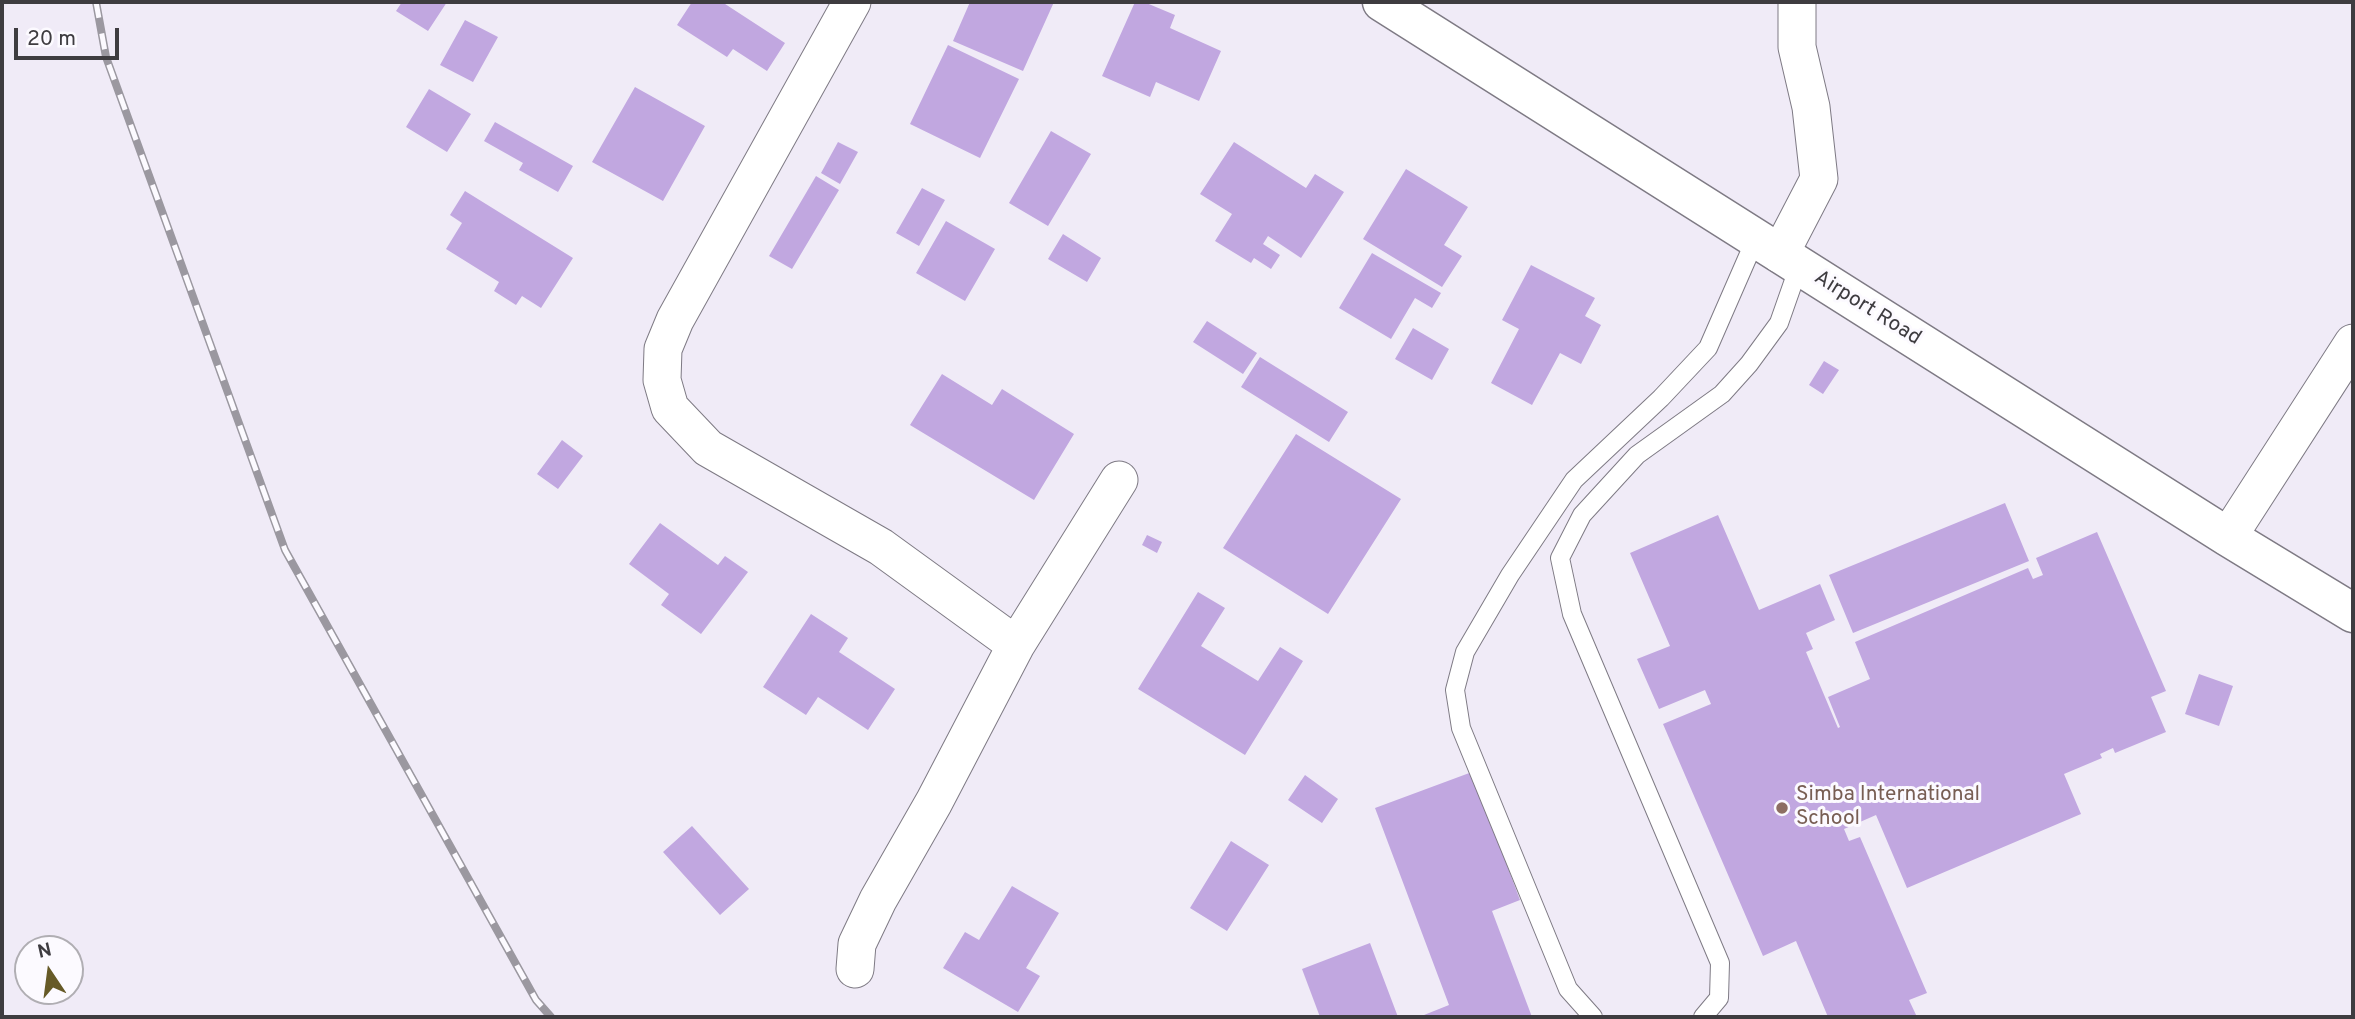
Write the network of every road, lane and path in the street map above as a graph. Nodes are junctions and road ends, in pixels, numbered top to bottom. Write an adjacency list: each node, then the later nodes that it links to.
1 (852, 2): 9 (street)
2 (1382, 2): 4 (street, Airport Road)
3 (1797, 2): 4 (street)
4 (1779, 253): 7 (street, Airport Road); 11 (lane); 12 (lane)
5 (2353, 343): 7 (street)
6 (1119, 480): 9 (street)
7 (2228, 537): 8 (street, Airport Road)
8 (2353, 614)
9 (1016, 645): 10 (street)
10 (855, 969)
11 (1593, 1017)
12 (1703, 1017)

